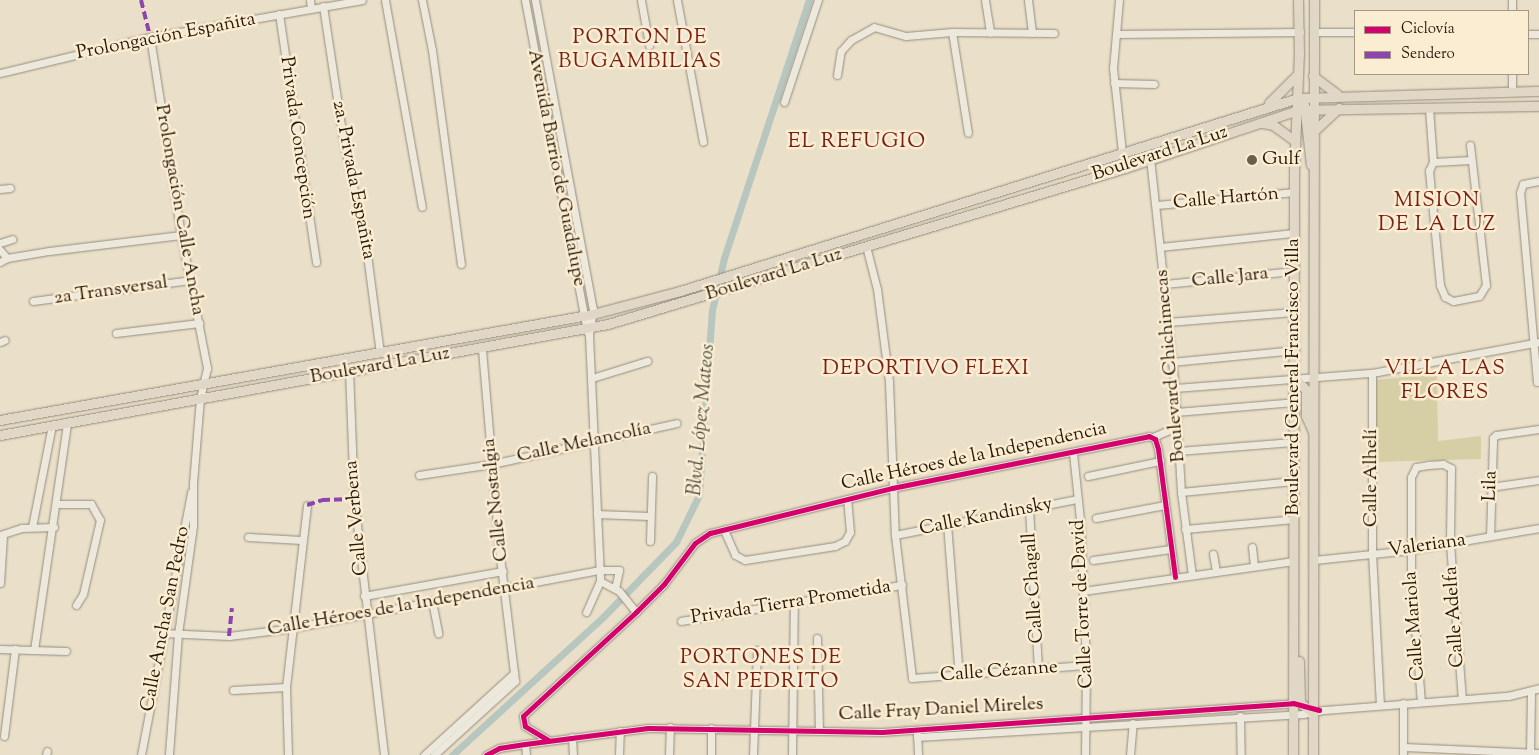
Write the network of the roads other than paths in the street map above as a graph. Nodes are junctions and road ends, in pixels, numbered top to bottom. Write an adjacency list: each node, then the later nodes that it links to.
1 (362, 0): 15 (street, Prolongación Españita)
2 (385, 0): 62 (street)
3 (422, 0): 72 (street)
4 (524, 0): 80 (street, Avenida Barrio de Guadalupe)
5 (535, 0): 80 (street, Avenida Barrio de Guadalupe)
6 (641, 0): 26 (street)
7 (678, 0): 50 (street)
8 (818, 0): 40 (street)
9 (985, 0): 21 (street)
10 (1028, 0): 22 (street)
11 (1118, 0): 24 (street)
12 (1298, 0): 18 (main road, Boulevard General Francisco Villa)
13 (1314, 0): 19 (main road, Boulevard General Francisco Villa)
14 (310, 4): 15 (street, Prolongación Españita); 16 (street, Prolongación Españita)
15 (323, 6): 88 (street, 2a. Privada Españita)
16 (279, 14): 25 (street, Prolongación Españita); 71 (street, Privada Concepción)
17 (952, 32): 21 (street); 29 (street); 48 (street)
18 (1300, 32): 24 (street); 27 (main road, Boulevard General Francisco Villa)
19 (1314, 32): 20 (street); 32 (main road, Boulevard General Francisco Villa)
20 (1354, 32)
21 (990, 33): 22 (street)
22 (1032, 33): 23 (street)
23 (1054, 33)
24 (1117, 34): 33 (street)
25 (150, 37): 28 (street, Prolongación Españita); 64 (street, Prolongación Calle Ancha)
26 (649, 45)
27 (1299, 53): 30 (main road, Boulevard General Francisco Villa); 39 (main road)
28 (0, 72)
29 (837, 75)
30 (1297, 75): 39 (main road, Boulevard General Francisco Villa); 42 (main road)
31 (1512, 75): 36 (street)
32 (1313, 76): 37 (main road, Boulevard General Francisco Villa); 38 (main road)
33 (1114, 83): 34 (street); 52 (street)
34 (1154, 84)
35 (1539, 91): 36 (main road, Boulevard La Luz)
36 (1512, 92): 38 (main road, Boulevard La Luz)
37 (1313, 96): 38 (main road, Boulevard La Luz); 39 (main road, Boulevard La Luz); 45 (main road, Boulevard General Francisco Villa)
38 (1340, 96)
39 (1299, 98): 42 (main road, Boulevard La Luz); 45 (main road, Boulevard General Francisco Villa); 45 (main road)
40 (784, 102)
41 (1539, 106): 44 (main road, Boulevard La Luz)
42 (1262, 107): 52 (main road, Boulevard La Luz)
43 (1339, 108): 44 (main road, Boulevard La Luz); 45 (main road, Boulevard La Luz); 47 (main road)
44 (1429, 108): 55 (street)
45 (1304, 109): 46 (main road, Boulevard La Luz); 47 (main road, Boulevard General Francisco Villa); 49 (main road, Boulevard General Francisco Villa); 56 (main road)
46 (1259, 123): 49 (main road); 53 (main road, Boulevard La Luz)
47 (1314, 131): 56 (main road, Boulevard General Francisco Villa)
48 (968, 133)
49 (1295, 141): 60 (main road, Boulevard General Francisco Villa)
50 (703, 142)
51 (1470, 145): 54 (street)
52 (1122, 152): 76 (main road, Boulevard La Luz)
53 (1150, 158): 61 (street, Boulevard Chichimecas); 67 (main road, Boulevard La Luz)
54 (1471, 160): 55 (street); 55 (street)
55 (1432, 162)
56 (1314, 175): 95 (main road, Boulevard General Francisco Villa)
57 (1539, 181): 85 (street)
58 (10, 188): 59 (street)
59 (0, 189)
60 (1294, 192): 61 (street, Calle Hartón); 63 (main road, Boulevard General Francisco Villa)
61 (1157, 205): 68 (street, Boulevard Chichimecas)
62 (422, 207)
63 (1294, 232): 68 (street); 73 (main road, Boulevard General Francisco Villa)
64 (181, 235): 70 (street); 74 (street, Prolongación Calle Ancha)
65 (12, 239): 66 (street)
66 (0, 243)
67 (866, 246): 78 (main road, Boulevard La Luz); 126 (street)
68 (1160, 246): 75 (street, Boulevard Chichimecas)
69 (0, 250): 70 (street)
70 (3, 260)
71 (316, 262)
72 (461, 264)
73 (1294, 271): 75 (street, Calle Jara); 79 (main road, Boulevard General Francisco Villa)
74 (190, 280): 77 (street, 2a Transversal); 82 (street, Prolongación Calle Ancha)
75 (1166, 284): 81 (street, Boulevard Chichimecas)
76 (680, 290): 78 (main road); 80 (main road, Boulevard La Luz)
77 (33, 301)
78 (682, 304): 83 (main road, Boulevard La Luz)
79 (1294, 312): 81 (street); 87 (main road, Boulevard General Francisco Villa)
80 (588, 315): 83 (street, Avenida Barrio de Guadalupe); 88 (main road, Boulevard La Luz)
81 (1168, 322): 90 (street, Boulevard Chichimecas)
82 (198, 324): 84 (street); 97 (street, Prolongación Calle Ancha)
83 (589, 330): 86 (main road, Boulevard La Luz); 93 (street, Avenida Barrio de Guadalupe)
84 (116, 333)
85 (1536, 342): 92 (street); 96 (street)
86 (482, 349): 91 (main road, Boulevard La Luz); 117 (street, Calle Nostalgia)
87 (1295, 350): 90 (street); 94 (main road, Boulevard General Francisco Villa)
88 (380, 353): 97 (main road, Boulevard La Luz)
89 (647, 360): 93 (street)
90 (1171, 362): 98 (street, Boulevard Chichimecas)
91 (349, 370): 99 (main road, Boulevard La Luz); 171 (street, Calle Verbena)
92 (1372, 373): 95 (street); 154 (street, Calle Alhelí)
93 (592, 378): 112 (street, Avenida Barrio de Guadalupe)
94 (1295, 378): 95 (street); 98 (street); 100 (main road, Boulevard General Francisco Villa); 108 (main road)
95 (1314, 378): 108 (main road, Boulevard General Francisco Villa)
96 (1537, 382)
97 (206, 383): 99 (street, Calle Ancha San Pedro); 102 (main road, Boulevard La Luz)
98 (1176, 388): 101 (street, Boulevard Chichimecas)
99 (200, 398): 103 (main road, Boulevard La Luz); 124 (street, Calle Ancha San Pedro)
100 (1294, 402): 101 (street); 113 (main road, Boulevard General Francisco Villa)
101 (1176, 412): 106 (street, Boulevard Chichimecas)
102 (0, 420)
103 (67, 422): 105 (main road, Boulevard La Luz); 130 (street)
104 (676, 423): 112 (street, Calle Melancolía)
105 (52, 425): 109 (main road, Boulevard La Luz); 139 (street)
106 (1177, 427): 111 (street); 114 (street, Boulevard Chichimecas)
107 (1539, 429): 125 (street, Lila)
108 (1313, 432): 157 (main road, Boulevard General Francisco Villa)
109 (0, 435)
110 (1143, 436): 111 (street, Boulevard Chichimecas); 115 (street, Calle Héroes de la Independencia)
111 (1153, 437): 116 (street, Boulevard Chichimecas)
112 (594, 440): 117 (street, Calle Melancolía); 134 (street, Avenida Barrio de Guadalupe)
113 (1293, 442): 114 (street); 123 (main road, Boulevard General Francisco Villa)
114 (1178, 451): 127 (street, Boulevard Chichimecas)
115 (1073, 453): 126 (street, Calle Héroes de la Independencia); 129 (street, Calle Torre de David)
116 (1160, 461): 120 (street); 132 (street, Boulevard Chichimecas)
117 (492, 464): 118 (street, Calle Melancolía); 161 (street, Calle Nostalgia)
118 (419, 475)
119 (652, 476): 135 (street)
120 (1088, 476)
121 (1412, 477): 150 (street, Calle Adelfa); 153 (street, Calle Mariola)
122 (1539, 480): 125 (street)
123 (1293, 481): 127 (street); 137 (main road, Boulevard General Francisco Villa)
124 (193, 484): 180 (street, Calle Ancha San Pedro); 182 (street, Calle Ancha San Pedro)
125 (1490, 487): 146 (street, Lila)
126 (892, 488): 128 (street, Calle Héroes de la Independencia); 145 (street)
127 (1181, 492): 143 (street, Boulevard Chichimecas)
128 (846, 499): 142 (street, Calle Héroes de la Independencia); 142 (street)
129 (1077, 499): 133 (street, Calle Kandinsky); 170 (street, Calle Torre de David)
130 (57, 504): 140 (street); 174 (street)
131 (308, 505): 148 (street)
132 (1165, 505): 136 (street); 152 (street, Boulevard Chichimecas)
133 (1029, 508): 138 (street, Calle Kandinsky); 190 (street, Calle Chagall)
134 (597, 514): 135 (street); 160 (street, Avenida Barrio de Guadalupe)
135 (650, 516): 149 (street)
136 (1096, 518)
137 (1294, 519): 143 (street); 158 (main road, Boulevard General Francisco Villa)
138 (947, 524): 145 (street, Calle Kandinsky); 191 (street)
139 (32, 527): 140 (street); 144 (street)
140 (54, 527): 186 (street)
141 (1539, 528): 146 (street, Valeriana)
142 (724, 530): 175 (street, Calle Héroes de la Independencia)
143 (1185, 530): 163 (street, Boulevard Chichimecas)
144 (2, 535): 166 (street)
145 (895, 536): 167 (street)
146 (1490, 536): 150 (street, Valeriana)
147 (248, 537): 148 (street)
148 (302, 540): 179 (street)
149 (650, 541)
150 (1450, 544): 153 (street, Valeriana); 197 (street, Calle Adelfa)
151 (1252, 548): 159 (street)
152 (1170, 549): 156 (street); 164 (street, Boulevard Chichimecas)
153 (1410, 550): 154 (street, Valeriana); 198 (street, Calle Mariola)
154 (1372, 553): 157 (street, Valeriana); 201 (street, Calle Alhelí)
155 (1213, 554): 162 (street)
156 (1093, 560)
157 (1314, 560): 202 (main road, Boulevard General Francisco Villa)
158 (1294, 561): 159 (street); 199 (main road, Boulevard General Francisco Villa)
159 (1254, 566): 162 (street)
160 (599, 570): 165 (street, Avenida Barrio de Guadalupe); 168 (street, Calle Héroes de la Independencia); 169 (street, Calle Héroes de la Independencia)
161 (503, 571): 168 (street, Calle Nostalgia); 171 (street)
162 (1216, 571): 163 (street)
163 (1192, 575): 164 (street)
164 (1174, 577): 170 (street)
165 (600, 581): 169 (street); 176 (street, Avenida Barrio de Guadalupe)
166 (0, 583)
167 (902, 585): 173 (street, Privada Tierra Prometida); 191 (street, Calle Cézanne)
168 (505, 589): 172 (street, Calle Héroes de la Independencia); 192 (street, Calle Nostalgia)
169 (617, 590): 175 (street)
170 (1083, 591): 189 (street, Calle Torre de David)
171 (364, 596): 177 (street, Calle Verbena)
172 (432, 601): 177 (street, Calle Héroes de la Independencia); 181 (street)
173 (794, 602): 178 (street, Privada Tierra Prometida); 213 (street)
174 (76, 605)
175 (635, 610): 219 (street, Calle Héroes de la Independencia)
176 (586, 612)
177 (366, 615): 179 (street, Calle Héroes de la Independencia); 228 (street, Calle Verbena)
178 (681, 621)
179 (292, 628): 182 (street, Calle Héroes de la Independencia); 193 (street)
180 (163, 633): 182 (street, Calle Héroes de la Independencia); 225 (street, Calle Ancha San Pedro)
181 (438, 633)
182 (178, 634): 226 (street, Calle Ancha San Pedro)
183 (816, 638): 215 (street)
184 (0, 649): 185 (street)
185 (15, 649): 186 (street); 206 (street)
186 (34, 650): 188 (street)
187 (757, 650): 211 (street)
188 (66, 651)
189 (1086, 665): 190 (street, Calle Cézanne); 204 (street, Calle Torre de David)
190 (1038, 668): 191 (street, Calle Cézanne)
191 (959, 675)
192 (515, 677): 229 (street); 230 (street)
193 (286, 687): 195 (street); 227 (street)
194 (1539, 688): 196 (street, Calle Fray Daniel Mireles)
195 (233, 690)
196 (1531, 691): 197 (street, Calle Fray Daniel Mireles); 223 (street)
197 (1462, 699): 198 (street, Calle Fray Daniel Mireles)
198 (1421, 702): 200 (street, Calle Fray Daniel Mireles)
199 (1297, 703): 202 (main road); 203 (main road, Boulevard General Francisco Villa); 204 (street, Calle Fray Daniel Mireles)
200 (1403, 703): 201 (street, Calle Fray Daniel Mireles); 221 (street)
201 (1380, 705): 202 (street, Calle Fray Daniel Mireles)
202 (1316, 710): 203 (street, Calle Fray Daniel Mireles); 244 (main road, Boulevard General Francisco Villa)
203 (1294, 714): 205 (street, Calle Fray Daniel Mireles); 243 (main road, Boulevard General Francisco Villa)
204 (1088, 716): 208 (street, Calle Torre de David); 212 (street, Calle Fray Daniel Mireles)
205 (1240, 716): 207 (street, Calle Fray Daniel Mireles); 242 (street)
206 (3, 719): 216 (street)
207 (1133, 723): 208 (street, Calle Fray Daniel Mireles); 241 (street)
208 (1086, 726): 218 (street, Calle Fray Daniel Mireles); 240 (street, Calle Torre de David)
209 (670, 727): 210 (street, Calle Fray Daniel Mireles); 214 (street, Calle Fray Daniel Mireles); 235 (street)
210 (711, 728): 211 (street, Calle Fray Daniel Mireles); 236 (street)
211 (755, 729): 213 (street, Calle Fray Daniel Mireles); 237 (street)
212 (917, 729): 215 (street, Calle Fray Daniel Mireles); 218 (street)
213 (792, 730): 215 (street, Calle Fray Daniel Mireles); 238 (street)
214 (620, 731): 217 (street, Calle Fray Daniel Mireles); 234 (street)
215 (819, 731)
216 (4, 736)
217 (572, 737): 219 (street, Calle Fray Daniel Mireles); 233 (street)
218 (917, 737): 239 (street)
219 (548, 740): 220 (street, Calle Fray Daniel Mireles)
220 (525, 744): 222 (street, Calle Fray Daniel Mireles); 232 (street)
221 (1404, 751): 223 (street)
222 (498, 752): 231 (street, Calle Fray Daniel Mireles)
223 (1530, 753): 224 (street)
224 (1539, 753)
225 (141, 755)
226 (169, 755)
227 (288, 755)
228 (384, 755)
229 (424, 755)
230 (434, 755)
231 (486, 755)
232 (526, 755)
233 (573, 755)
234 (619, 755)
235 (669, 755)
236 (711, 755)
237 (753, 755)
238 (792, 755)
239 (918, 755)
240 (1085, 755)
241 (1130, 755)
242 (1241, 755)
243 (1292, 755)
244 (1313, 755)

